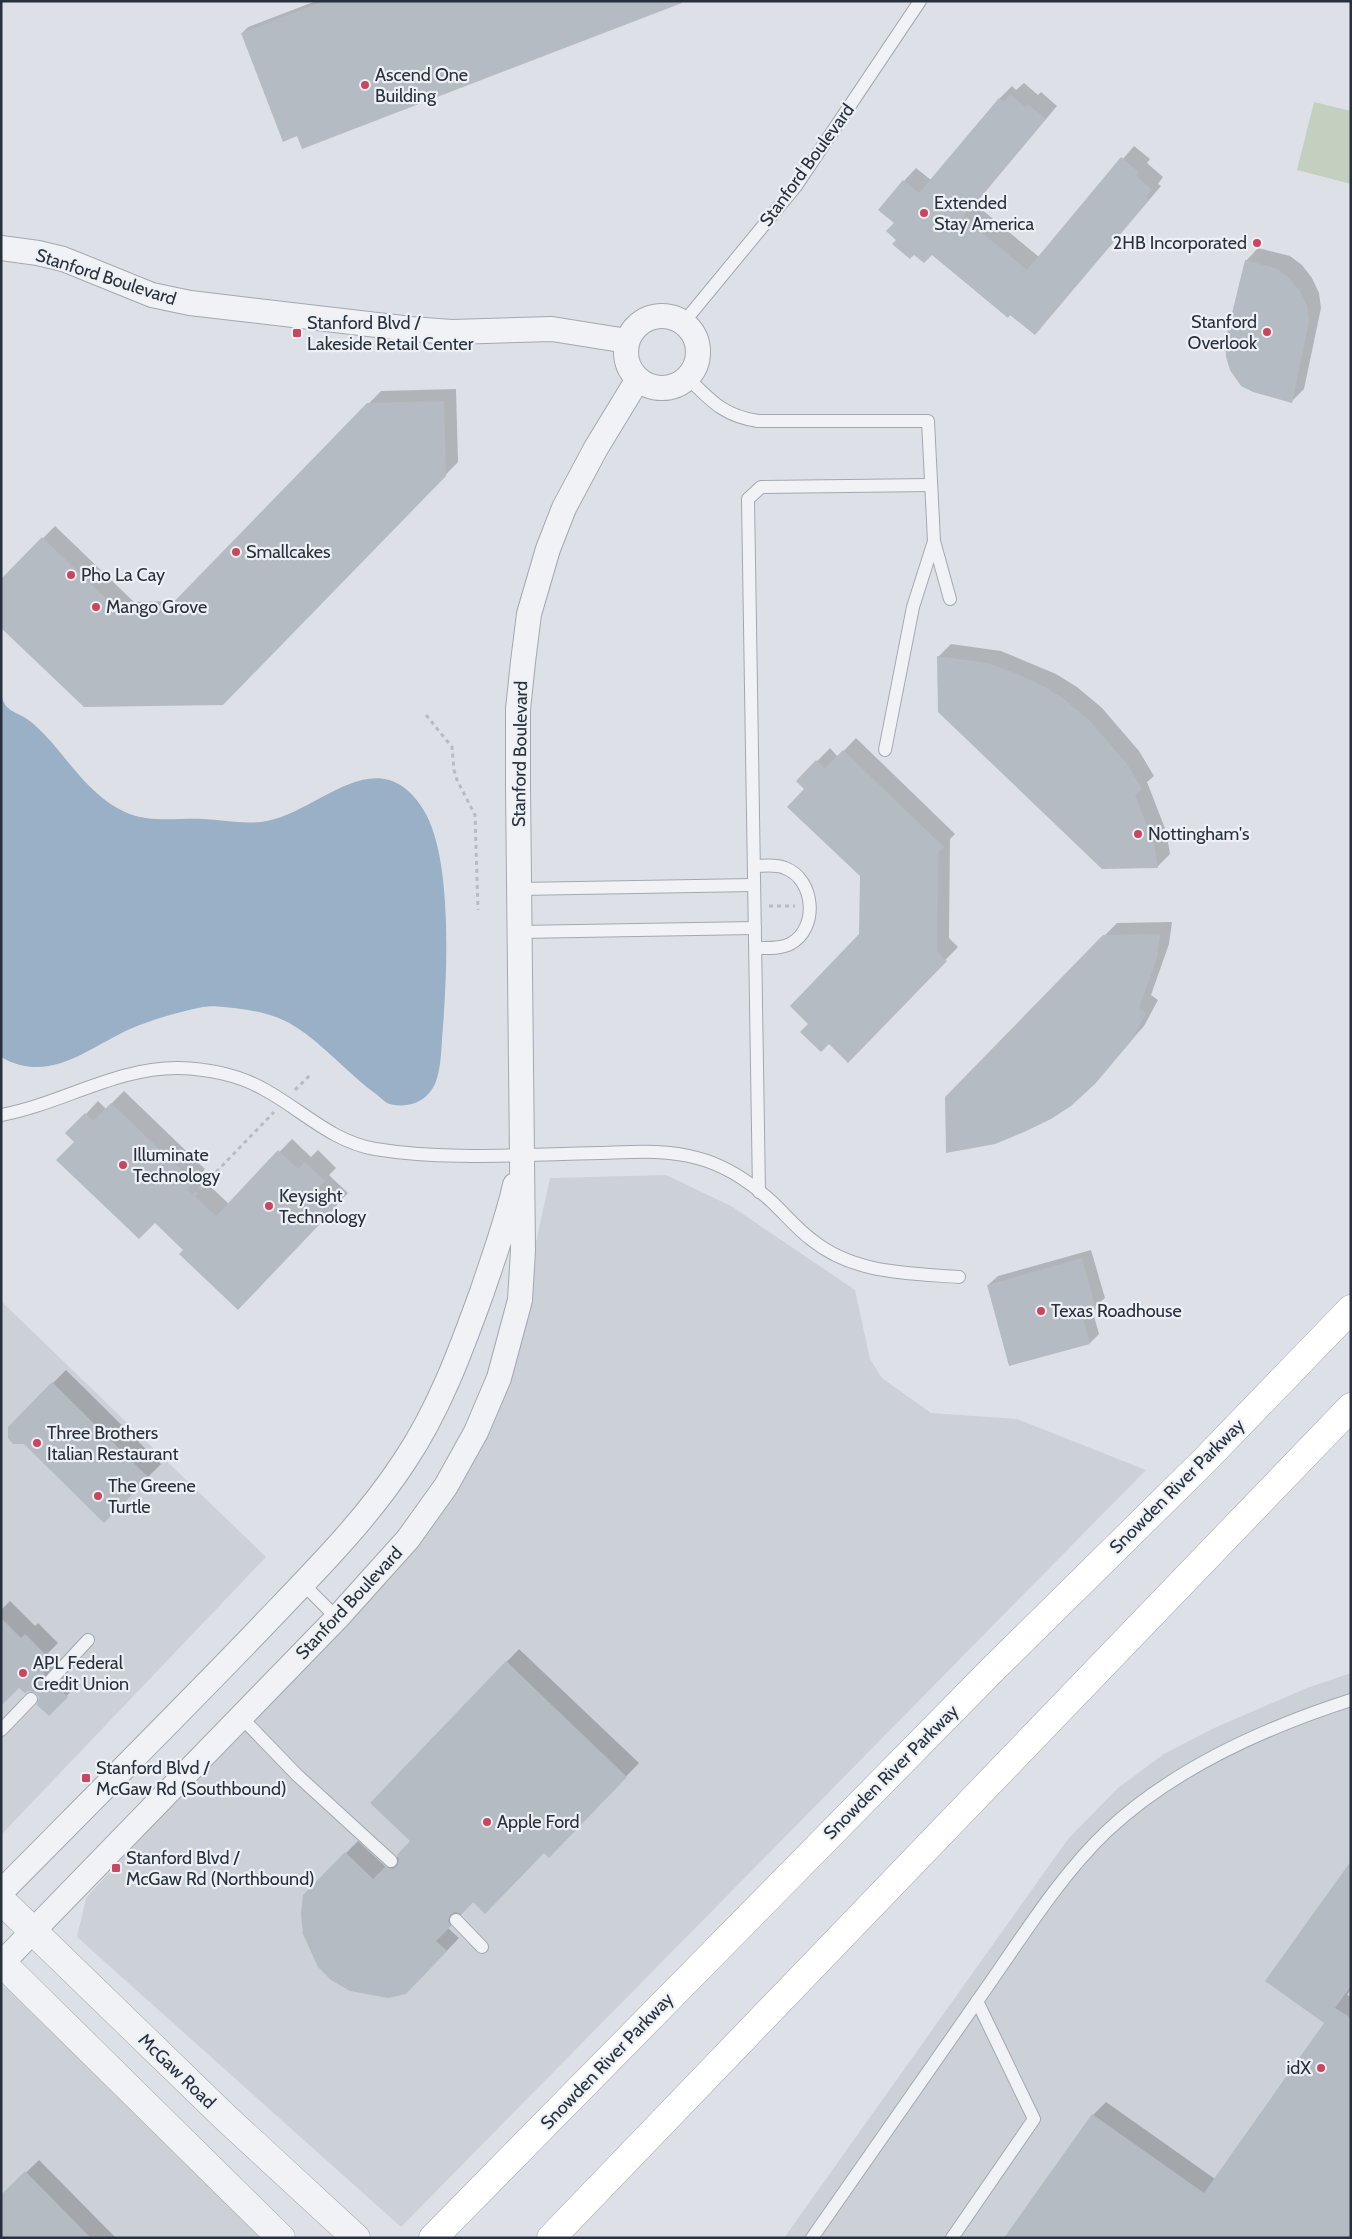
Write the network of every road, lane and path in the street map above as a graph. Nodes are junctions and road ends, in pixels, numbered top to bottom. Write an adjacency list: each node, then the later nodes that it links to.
1 (920, 1): 3 (lane, Stanford Boulevard)
2 (1, 248): 4 (street, Stanford Boulevard)
3 (684, 322): 4 (street); 5 (street)
4 (627, 341): 6 (street)
5 (688, 378): 6 (street); 7 (lane)
6 (638, 379): 14 (street, Stanford Boulevard)
7 (931, 485): 8 (lane); 12 (lane)
8 (934, 541): 9 (lane); 11 (lane)
9 (950, 599)
10 (426, 715): 17 (path)
11 (885, 750)
12 (754, 866): 13 (lane); 20 (lane)
13 (754, 885): 14 (lane); 18 (lane)
14 (519, 889): 19 (street, Stanford Boulevard)
15 (768, 906): 16 (path)
16 (796, 906)
17 (478, 910)
18 (755, 928): 19 (lane); 20 (lane)
19 (519, 932): 25 (street, Stanford Boulevard)
20 (756, 948): 26 (lane)
21 (310, 1074): 22 (path)
22 (293, 1092)
23 (276, 1110): 27 (path)
24 (1, 1115): 25 (lane)
25 (522, 1154): 26 (lane); 31 (street, Stanford Boulevard); 32 (street, Stanford Boulevard)
26 (760, 1192): 28 (lane)
27 (194, 1195)
28 (959, 1277)
29 (1351, 1309): 50 (main road, Snowden River Parkway)
30 (1351, 1407): 47 (main road)
31 (303, 1584): 32 (lane); 40 (street, Stanford Boulevard)
32 (337, 1618): 37 (street, Stanford Boulevard)
33 (88, 1640): 34 (lane)
34 (51, 1680)
35 (32, 1699): 38 (lane)
36 (1351, 1700): 46 (lane)
37 (240, 1716): 39 (lane); 43 (street, Stanford Boulevard)
38 (1, 1730)
39 (391, 1861)
40 (1, 1892)
41 (1, 1900): 43 (street, McGaw Road)
42 (456, 1920): 44 (lane)
43 (33, 1932): 45 (street, Stanford Boulevard); 49 (street, McGaw Road)
44 (482, 1947)
45 (2, 1963): 48 (street)
46 (977, 2001): 51 (lane); 52 (lane)
47 (553, 2236)
48 (280, 2238)
49 (356, 2238)
50 (433, 2238)
51 (812, 2238)
52 (952, 2238)

